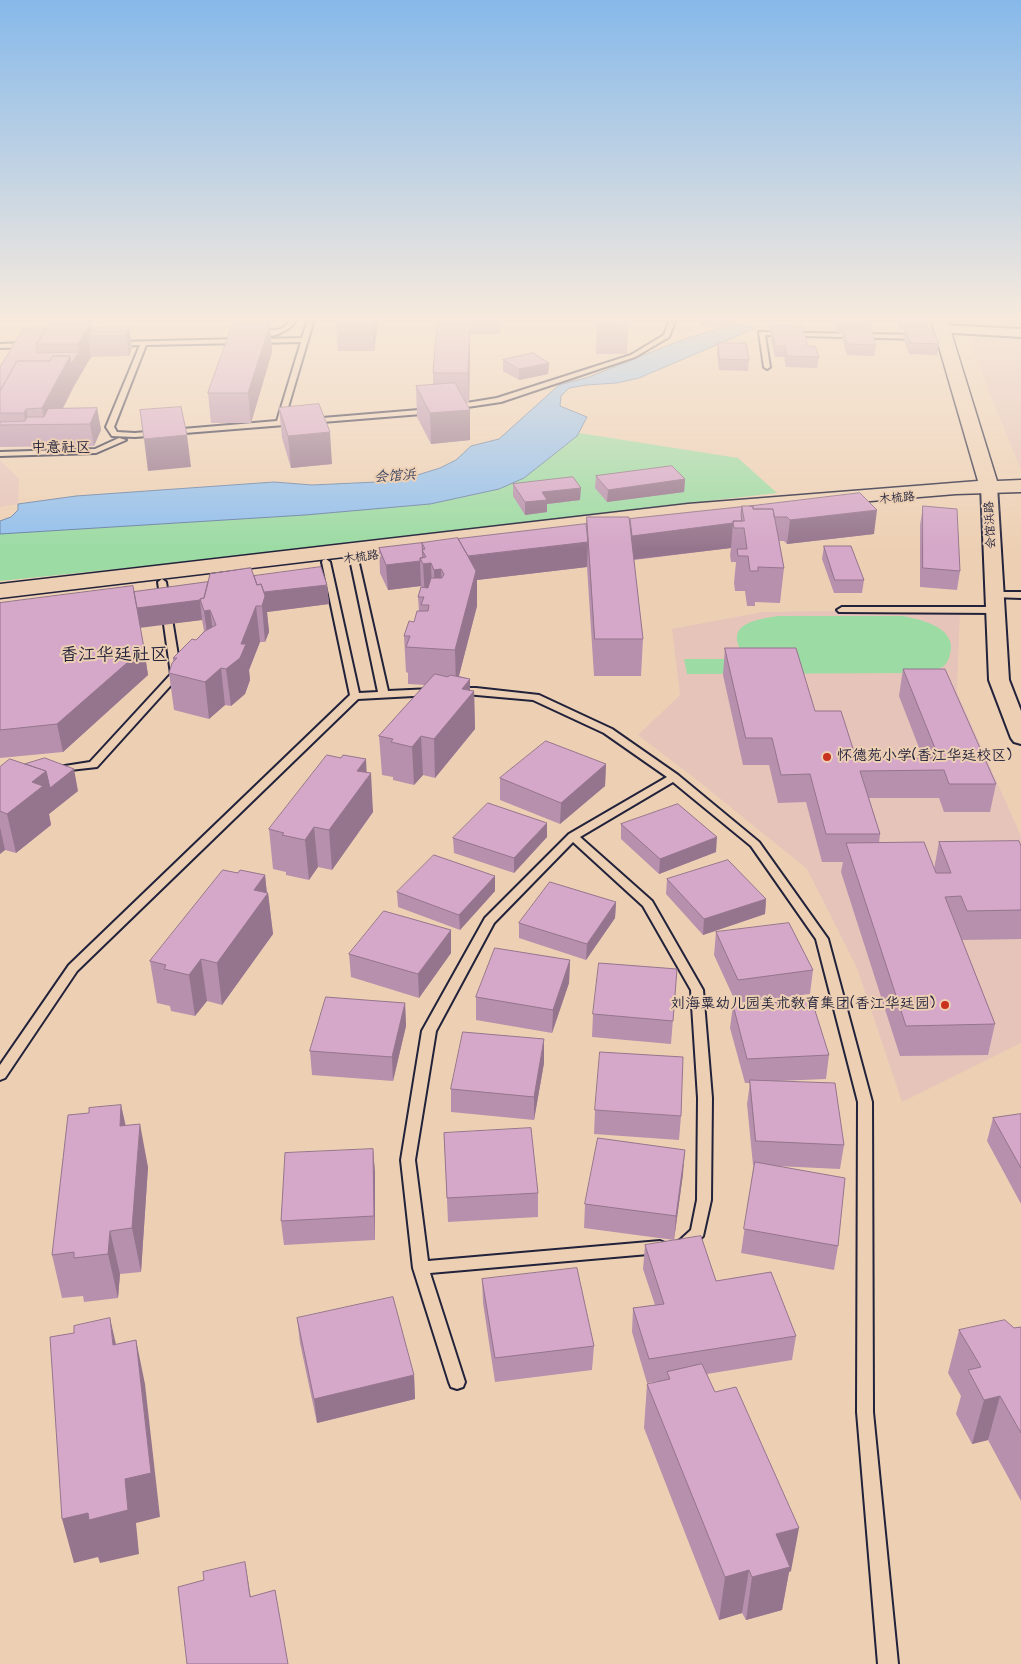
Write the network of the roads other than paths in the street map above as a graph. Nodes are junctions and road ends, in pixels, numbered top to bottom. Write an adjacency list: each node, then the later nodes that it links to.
1 (123, 394): 5 (lane)
2 (289, 394): 5 (lane)
3 (517, 394): 5 (lane)
4 (960, 394): 8 (street, 会馆浜路)
5 (280, 424)
6 (122, 440): 7 (lane)
7 (0, 454)
8 (989, 486): 9 (street, 木梳路); 10 (street, 木梳路); 13 (street, 木梳路); 16 (street, 会馆浜路)
9 (1021, 486)
10 (354, 559): 11 (street, 木梳路); 18 (lane)
11 (326, 562): 12 (street, 木梳路); 19 (lane)
12 (162, 582): 15 (street, 木梳路); 21 (lane)
13 (0, 591)
14 (1021, 595): 16 (lane)
15 (0, 601)
16 (995, 602): 17 (lane); 20 (street, 会馆浜路)
17 (842, 610)
18 (383, 693): 19 (lane); 22 (lane)
19 (355, 696): 24 (lane)
20 (1021, 738)
21 (46, 771)
22 (674, 777): 23 (lane); 27 (lane)
23 (573, 836): 25 (lane); 25 (lane)
24 (0, 1075)
25 (420, 1268): 26 (lane)
26 (457, 1382)
27 (888, 1664)

